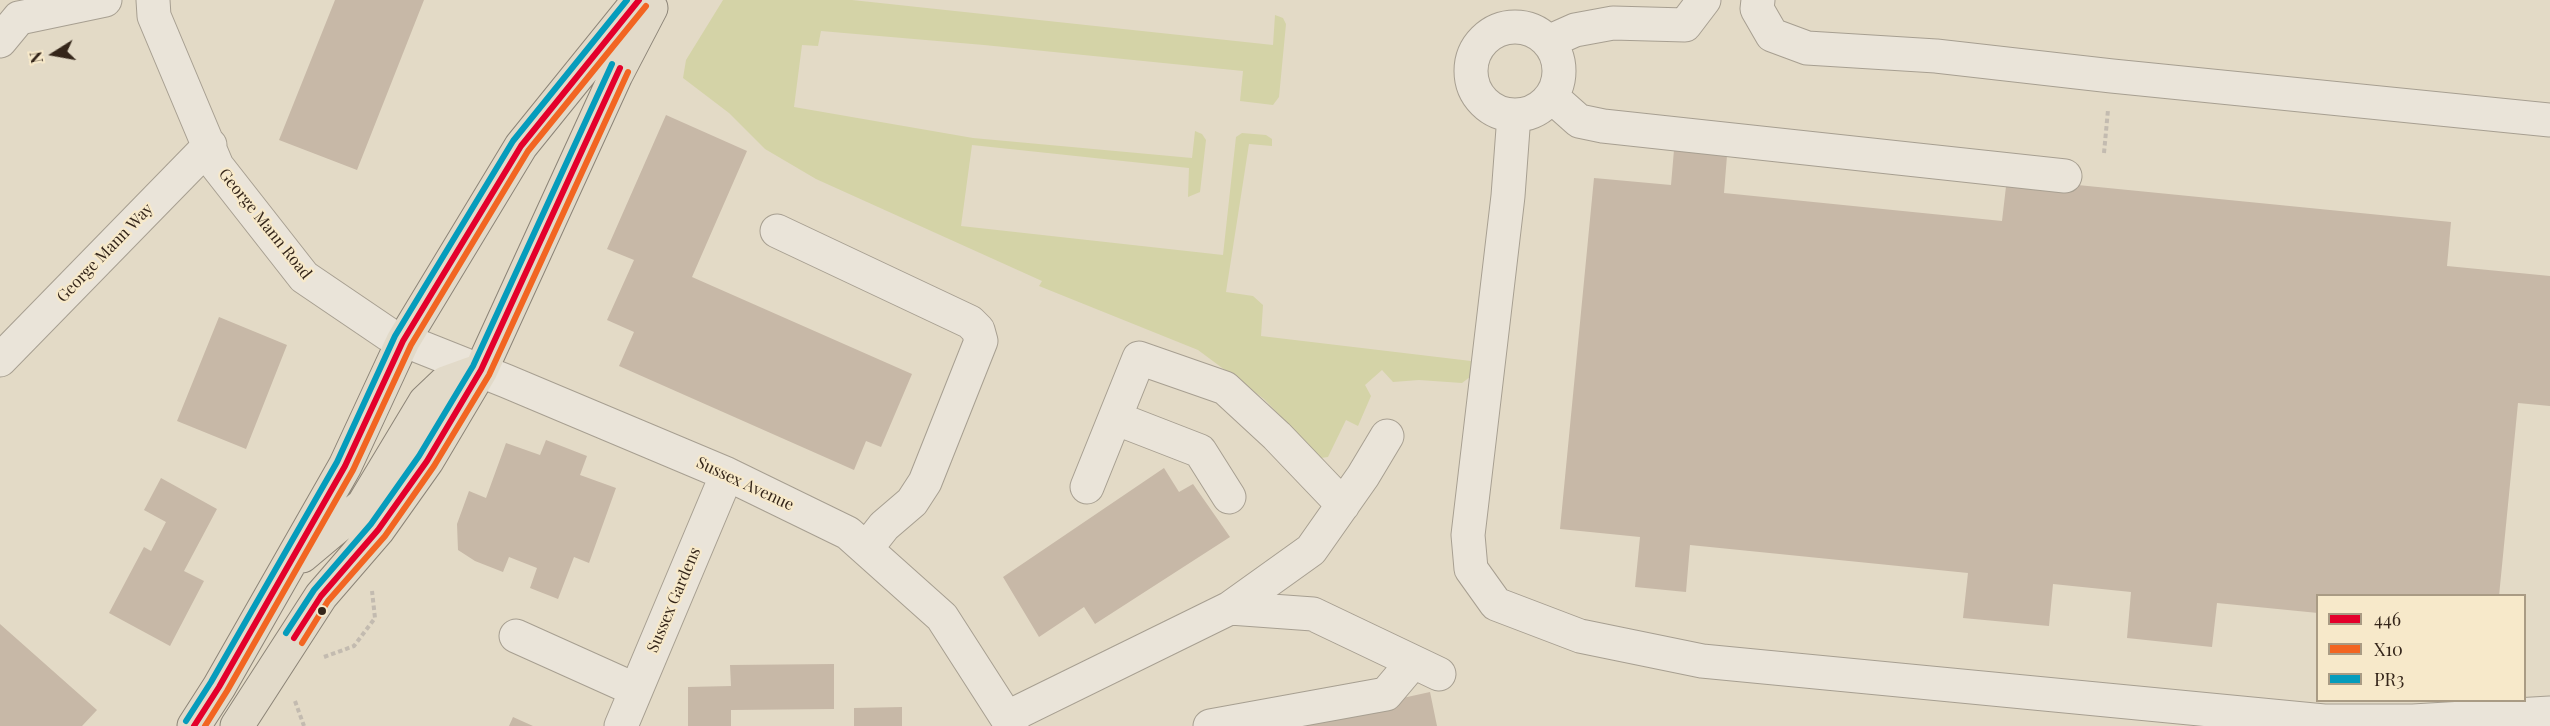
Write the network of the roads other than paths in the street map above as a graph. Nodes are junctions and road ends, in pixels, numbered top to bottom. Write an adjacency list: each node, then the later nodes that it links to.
1 (105, 0): 7 (street)
2 (153, 0): 12 (street, George Mann Road)
3 (639, 0): 15 (main road)
4 (655, 0): 17 (main road)
5 (1704, 0): 8 (street)
6 (1758, 0): 11 (street)
7 (0, 41)
8 (1548, 42): 9 (street); 10 (street)
9 (1552, 97): 10 (street); 13 (street)
10 (1514, 116): 29 (street)
11 (2550, 120)
12 (210, 145): 15 (street, George Mann Road); 16 (street, George Mann Way)
13 (2065, 176)
14 (777, 231): 24 (street)
15 (403, 341): 17 (street, Sussex Avenue); 25 (main road)
16 (0, 360)
17 (481, 370): 20 (street, Sussex Avenue); 25 (main road); 32 (main road)
18 (1114, 418): 21 (street); 22 (street); 23 (street)
19 (1387, 436): 23 (street)
20 (727, 474): 24 (street, Sussex Avenue); 28 (street, Sussex Gardens)
21 (1087, 487)
22 (1228, 496)
23 (1342, 505): 26 (street)
24 (866, 549): 30 (street, Sussex Avenue)
25 (287, 567): 31 (main road)
26 (1230, 608): 30 (street); 34 (street)
27 (516, 636): 28 (street)
28 (636, 690): 33 (street, Sussex Gardens)
29 (2550, 713)
30 (1010, 721)
31 (194, 726)
32 (237, 726)
33 (621, 726)
34 (1210, 726)

